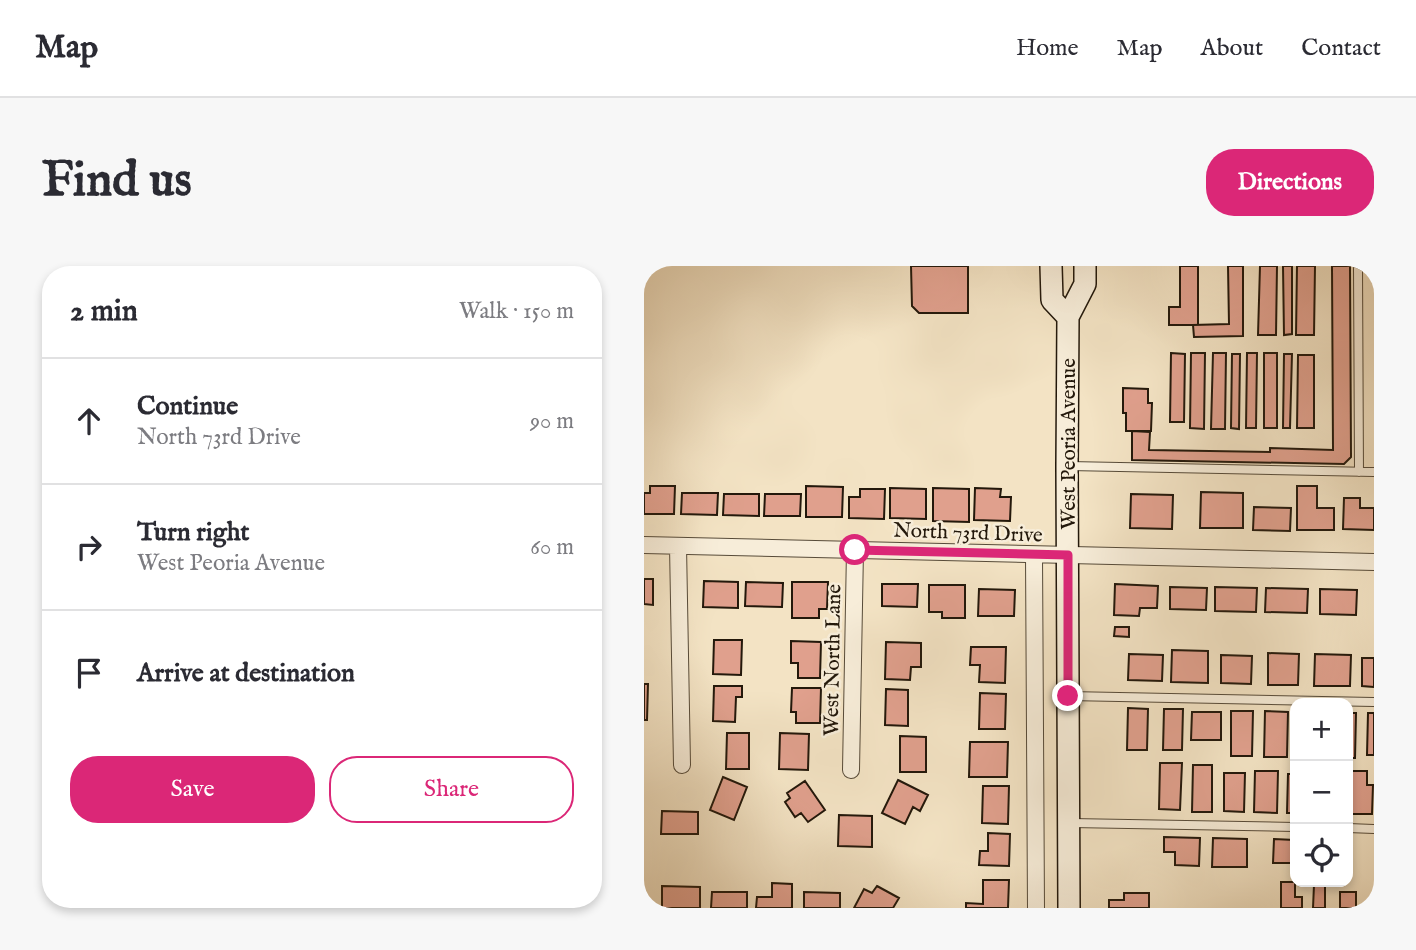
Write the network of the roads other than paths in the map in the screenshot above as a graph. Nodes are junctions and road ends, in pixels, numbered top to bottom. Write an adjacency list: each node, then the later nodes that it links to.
1 (1051, 266): 4 (main road)
2 (1085, 266): 4 (main road, West Peoria Avenue)
3 (1357, 266): 6 (lane)
4 (1068, 317): 5 (main road, West Peoria Avenue)
5 (1067, 466): 6 (lane); 12 (main road, West Peoria Avenue)
6 (1359, 472): 7 (lane)
7 (1374, 472)
8 (644, 545): 9 (street, North 73rd Drive)
9 (678, 546): 10 (street, North 73rd Drive); 16 (street)
10 (855, 550): 11 (street, North 73rd Drive); 17 (street, West North Lane)
11 (1034, 555): 12 (street, North 73rd Drive); 22 (street)
12 (1068, 555): 13 (street, North 73rd Drive); 14 (main road, West Peoria Avenue)
13 (1374, 562)
14 (1068, 696): 15 (lane); 18 (main road, West Peoria Avenue)
15 (1374, 702)
16 (682, 765)
17 (852, 770)
18 (1068, 822): 19 (lane); 23 (main road, West Peoria Avenue)
19 (1290, 827)
20 (1353, 828): 21 (lane)
21 (1374, 828)
22 (1036, 908)
23 (1069, 908)

